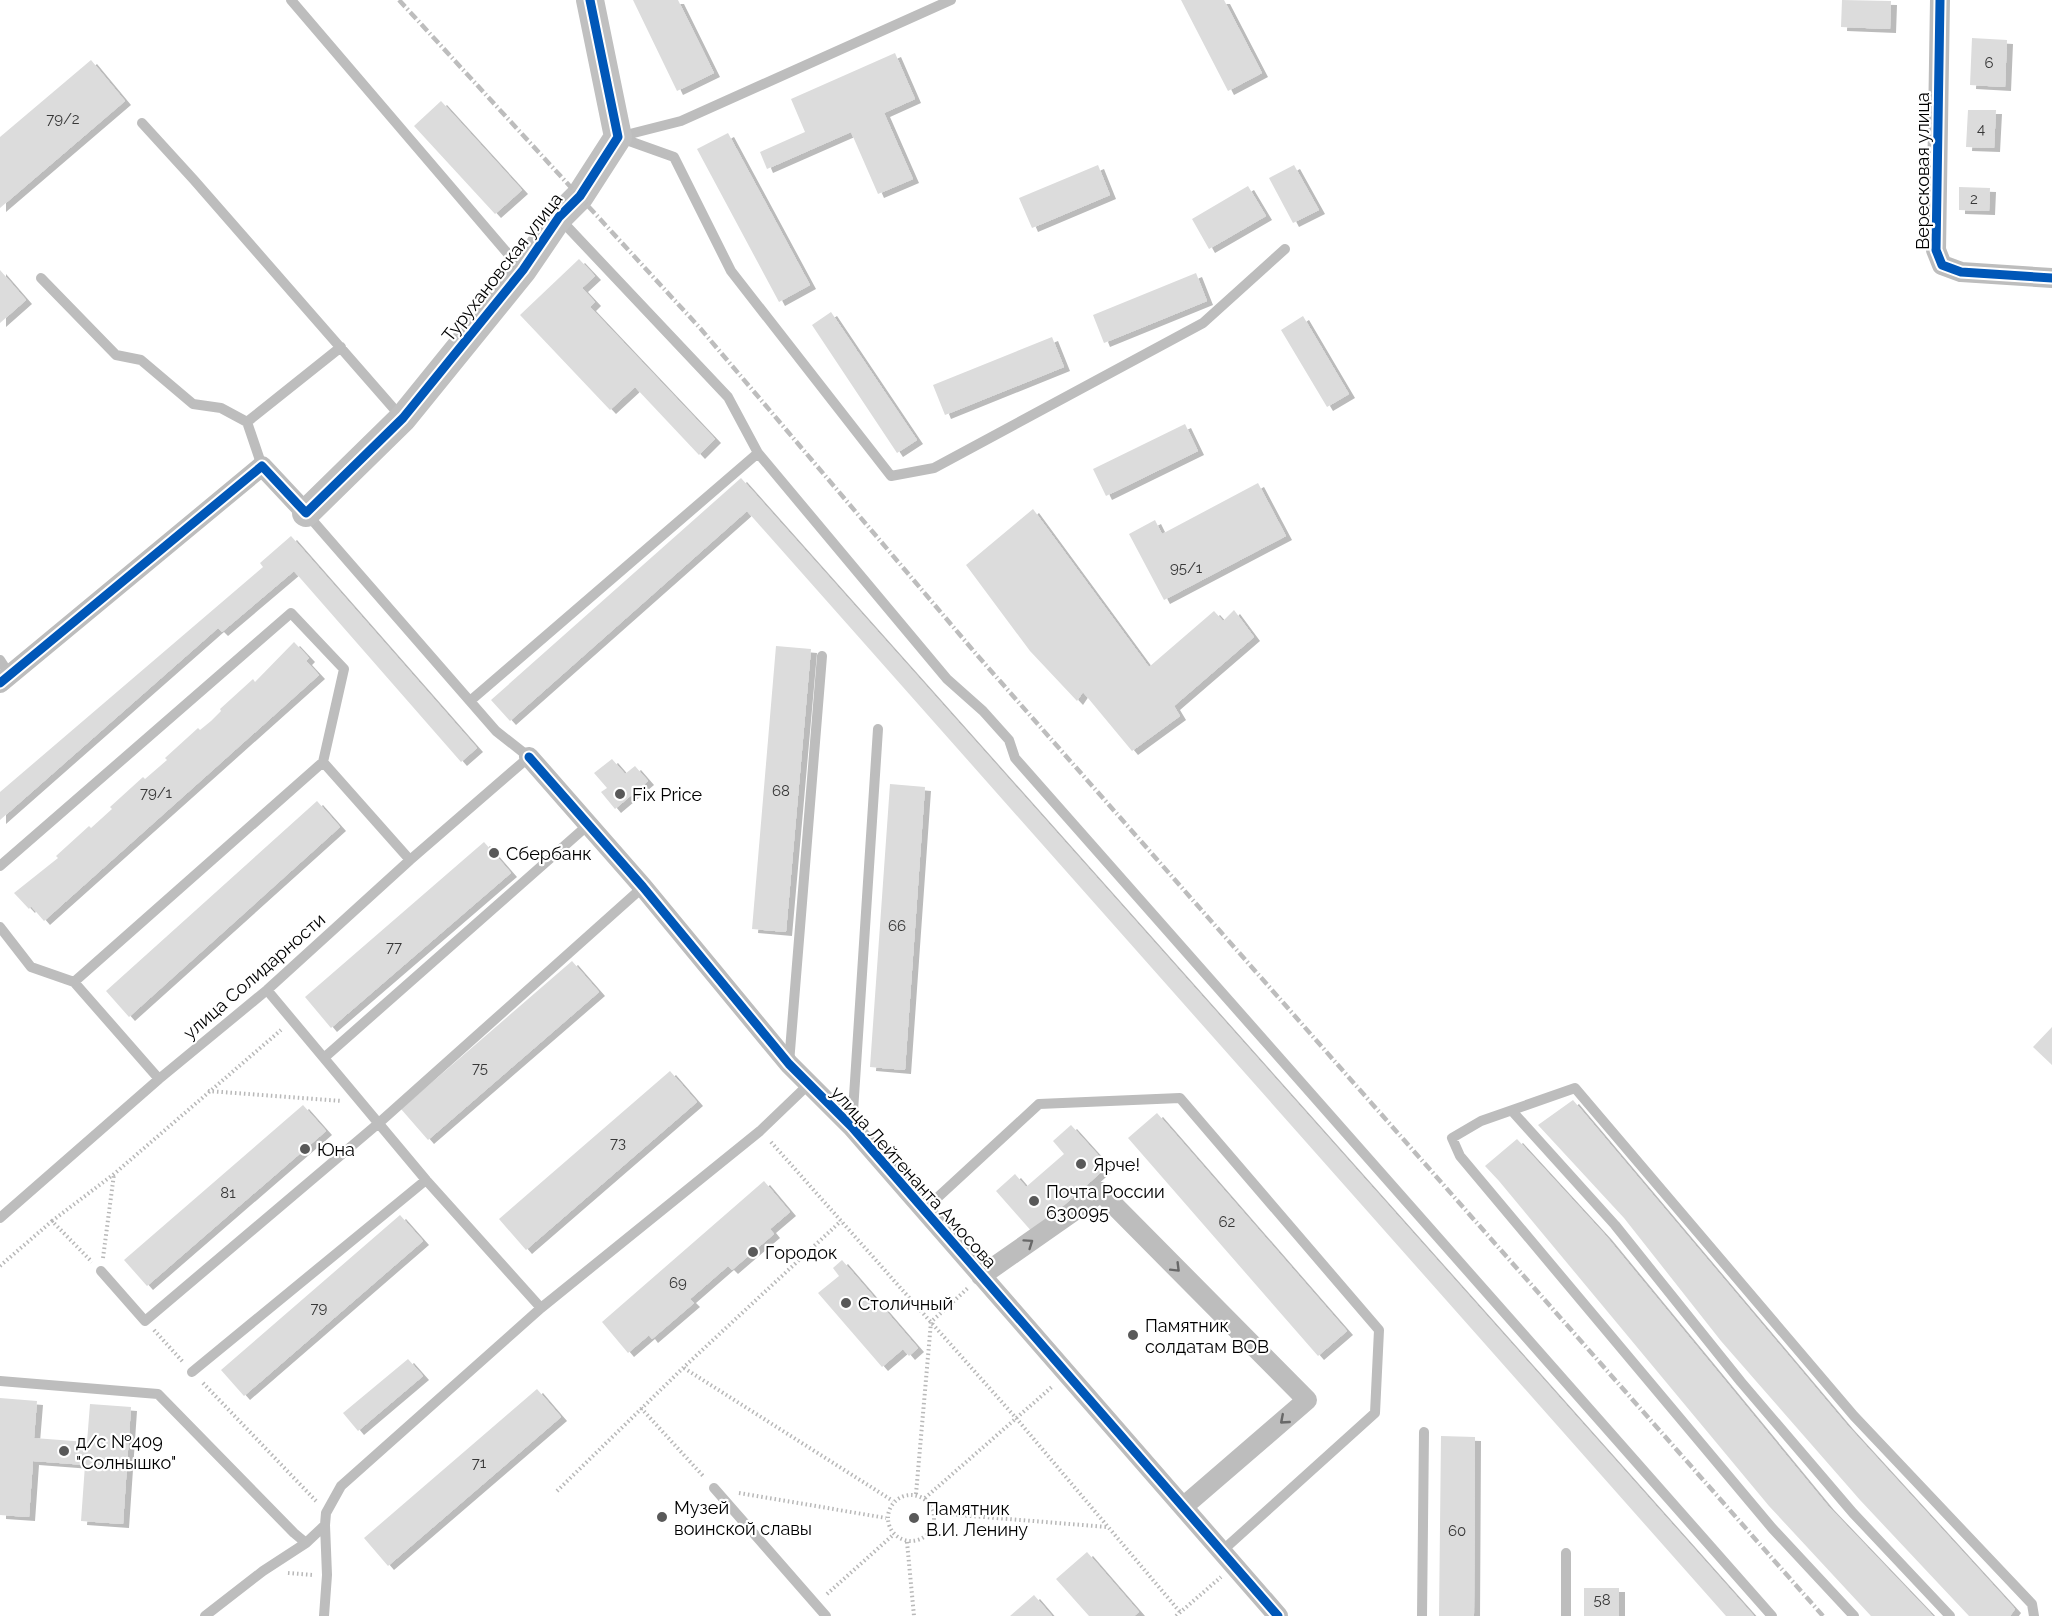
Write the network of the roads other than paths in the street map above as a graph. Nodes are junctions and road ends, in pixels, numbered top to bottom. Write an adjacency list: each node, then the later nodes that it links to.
1 (291, 0): 9 (lane)
2 (590, 0): 6 (street)
3 (951, 0): 6 (lane)
4 (1940, 0): 11 (street, Вересковая улица)
5 (142, 123): 12 (lane)
6 (618, 137): 7 (street, Турухановская улица); 8 (lane)
7 (559, 217): 9 (street, Турухановская улица); 15 (lane)
8 (1285, 249)
9 (523, 270): 13 (street, Турухановская улица)
10 (41, 278): 14 (lane)
11 (2052, 278)
12 (341, 347): 13 (lane); 14 (lane)
13 (403, 418): 17 (street, Турухановская улица)
14 (247, 422): 16 (lane)
15 (758, 453): 20 (lane); 59 (lane)
16 (262, 466): 17 (street); 19 (street)
17 (306, 513): 20 (lane)
18 (822, 656): 32 (lane)
19 (3, 672)
20 (470, 701): 22 (lane)
21 (878, 729): 37 (lane)
22 (529, 757): 24 (street, улица Лейтенанта Амосова); 25 (lane, улица Солидарности)
23 (323, 762): 25 (lane); 26 (lane); 29 (lane)
24 (588, 825): 27 (street, улица Лейтенанта Амосова); 31 (lane)
25 (410, 860): 30 (lane, улица Солидарности)
26 (0, 866)
27 (643, 887): 32 (street, улица Лейтенанта Амосова); 36 (lane)
28 (0, 927): 29 (lane)
29 (74, 982): 33 (lane)
30 (267, 990): 31 (lane); 33 (lane, улица Солидарности)
31 (324, 1057): 36 (lane)
32 (789, 1064): 34 (street, улица Лейтенанта Амосова)
33 (159, 1079): 40 (lane, улица Солидарности)
34 (809, 1084): 37 (street, улица Лейтенанта Амосова); 43 (lane)
35 (1512, 1111): 60 (lane); 61 (lane); 62 (lane)
36 (380, 1122): 38 (lane); 41 (lane)
37 (852, 1127): 39 (street, улица Лейтенанта Амосова)
38 (426, 1180): 43 (lane); 44 (lane)
39 (924, 1210): 42 (street, улица Лейтенанта Амосова); 52 (lane)
40 (0, 1218)
41 (101, 1270)
42 (981, 1276): 48 (street, улица Лейтенанта Амосова); 48 (street, one-way to 48)
43 (541, 1308): 49 (lane)
44 (192, 1372)
45 (0, 1381): 50 (lane)
46 (1424, 1432): 57 (lane)
47 (714, 1488): 55 (lane)
48 (1183, 1507): 52 (street, улица Лейтенанта Амосова)
49 (325, 1525): 50 (lane); 54 (lane)
50 (306, 1542): 53 (lane)
51 (1566, 1553): 58 (lane)
52 (1228, 1559): 56 (street, улица Лейтенанта Амосова)
53 (205, 1616)
54 (324, 1616)
55 (826, 1616)
56 (1278, 1616)
57 (1422, 1616)
58 (1566, 1616)
59 (1772, 1616)
60 (1854, 1616)
61 (1950, 1616)
62 (2034, 1616)

